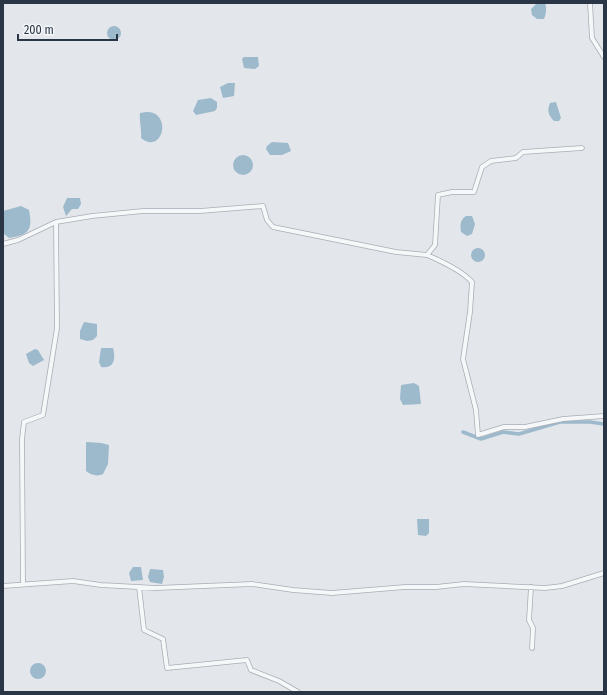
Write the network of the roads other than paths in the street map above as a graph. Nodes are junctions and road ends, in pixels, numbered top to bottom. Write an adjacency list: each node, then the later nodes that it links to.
1 (590, 3): 2 (street)
2 (604, 57)
3 (582, 148): 6 (street)
4 (56, 222): 5 (street); 6 (street); 9 (street)
5 (3, 244)
6 (427, 255): 7 (street)
7 (604, 416)
8 (604, 573): 12 (street)
9 (23, 584): 10 (street); 11 (street)
10 (3, 586)
11 (139, 587): 12 (street); 14 (street)
12 (531, 587): 13 (street)
13 (532, 648)
14 (298, 692)

